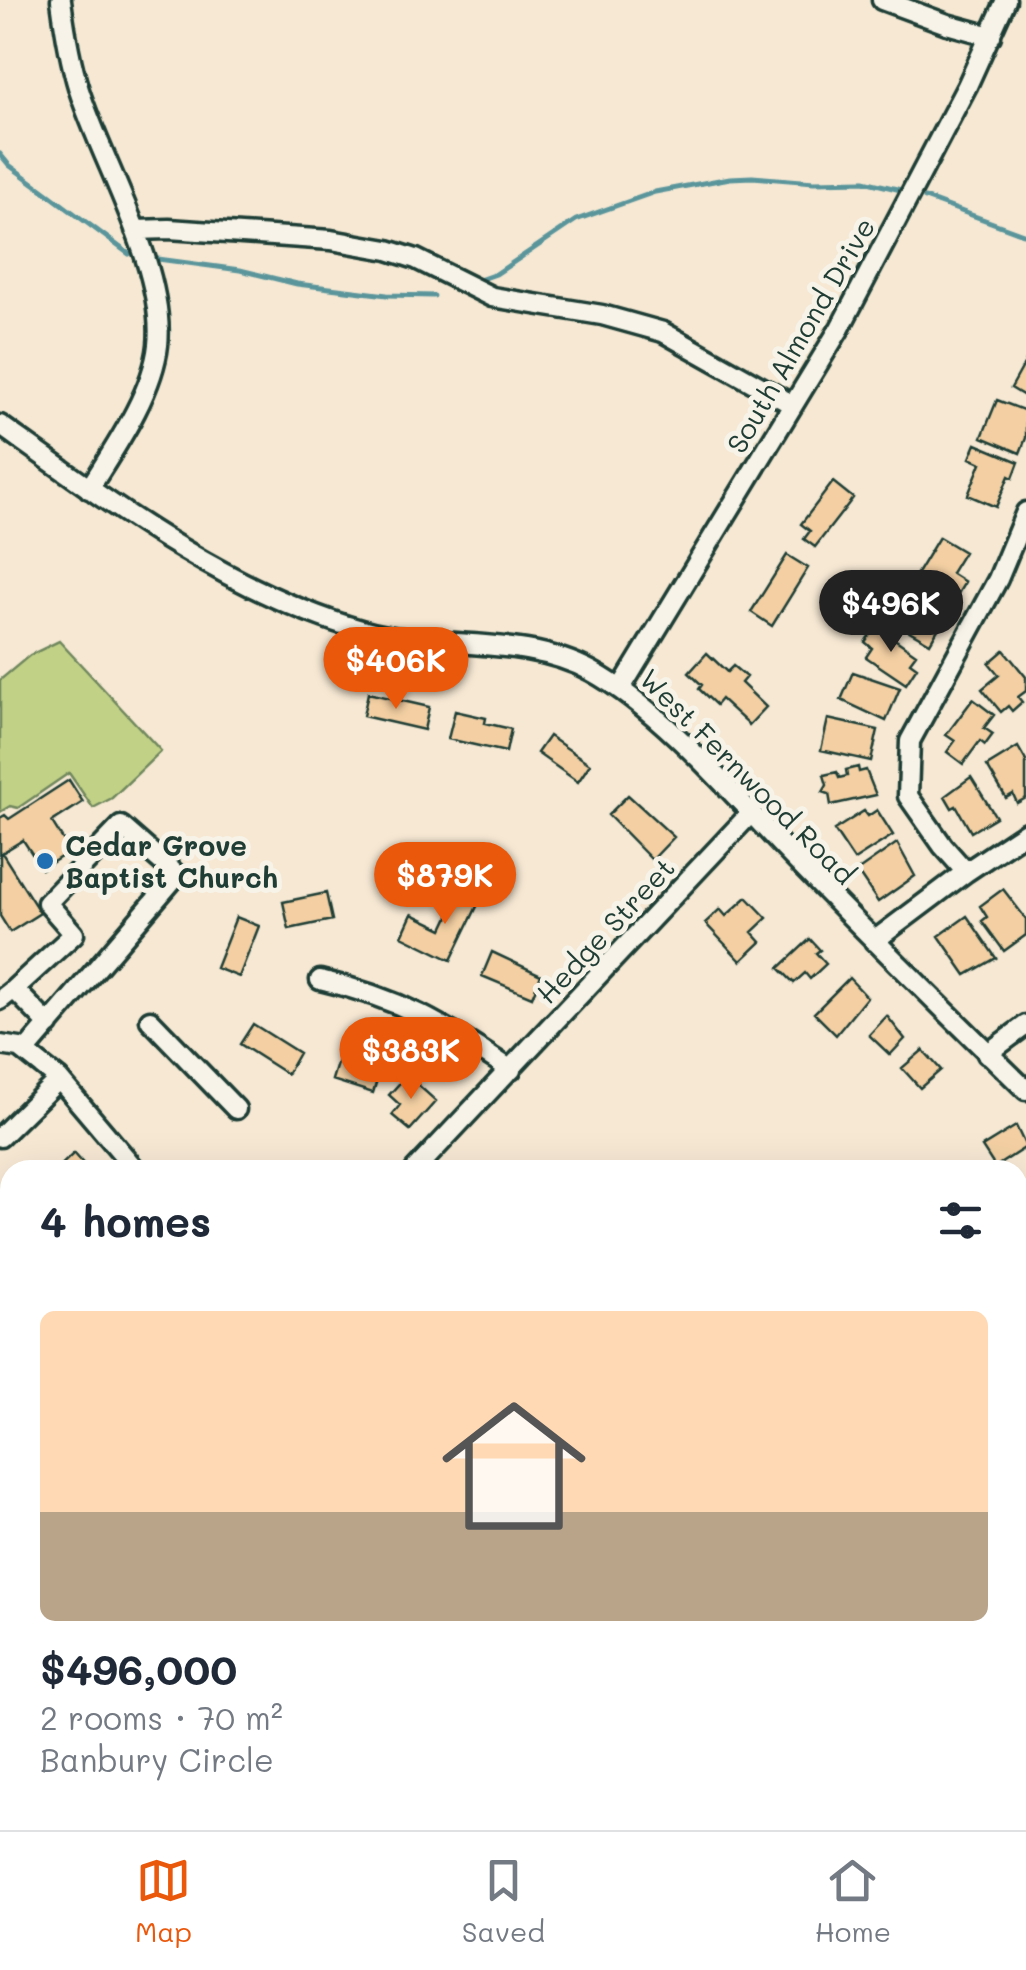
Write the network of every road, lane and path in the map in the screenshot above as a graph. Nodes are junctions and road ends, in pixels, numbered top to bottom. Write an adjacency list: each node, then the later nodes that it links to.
1 (61, 0): 5 (street)
2 (882, 0): 4 (street)
3 (1006, 0): 4 (street, South Almond Drive)
4 (990, 36): 6 (street, South Almond Drive)
5 (134, 230): 6 (street); 8 (street)
6 (793, 406): 10 (street, South Almond Drive)
7 (0, 425): 8 (street, West Fernwood Road)
8 (89, 489): 10 (street, West Fernwood Road)
9 (1026, 512): 13 (street)
10 (621, 688): 11 (street, West Fernwood Road)
11 (751, 813): 14 (street, West Fernwood Road); 22 (street, Hedge Street)
12 (1026, 832): 13 (street)
13 (966, 872): 14 (street)
14 (874, 941): 21 (street, West Fernwood Road)
15 (320, 980): 22 (street)
16 (7, 995): 18 (street); 18 (street)
17 (150, 1020): 25 (street)
18 (49, 1025): 20 (street)
19 (1026, 1025): 21 (street)
20 (8, 1045): 23 (street)
21 (987, 1054): 24 (street, West Fernwood Road)
22 (510, 1070): 28 (street, Hedge Street)
23 (60, 1079): 26 (street); 27 (street)
24 (1026, 1090)
25 (236, 1109)
26 (0, 1137)
27 (128, 1160)
28 (432, 1160)

